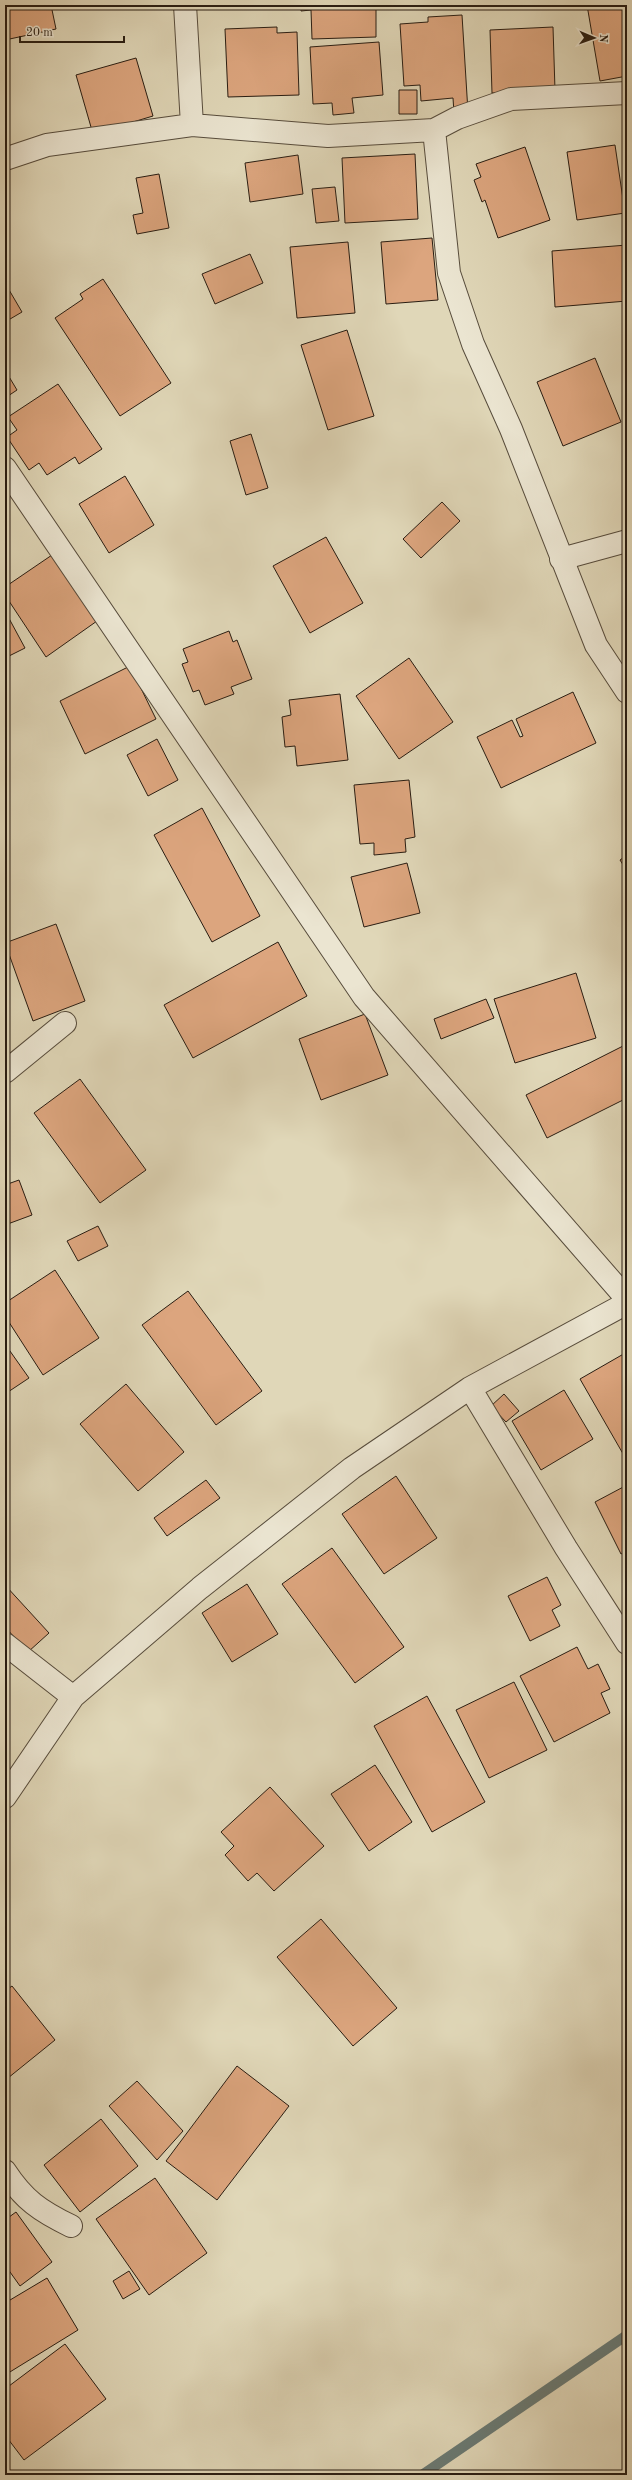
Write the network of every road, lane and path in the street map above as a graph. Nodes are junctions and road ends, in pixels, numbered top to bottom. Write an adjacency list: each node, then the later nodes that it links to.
1 (185, 5): 3 (street)
2 (627, 93): 4 (street)
3 (192, 125): 4 (street); 5 (street)
4 (434, 130): 8 (street)
5 (5, 159)
6 (5, 468): 12 (street)
7 (627, 541): 8 (street)
8 (560, 559): 9 (street)
9 (627, 692)
10 (65, 1023): 11 (street)
11 (5, 1072)
12 (627, 1299)
13 (627, 1303): 14 (street)
14 (470, 1388): 15 (street); 17 (street)
15 (627, 1643)
16 (5, 1644): 17 (street)
17 (73, 1697): 18 (street)
18 (5, 1797)
19 (5, 2171): 20 (street)
20 (71, 2226)

